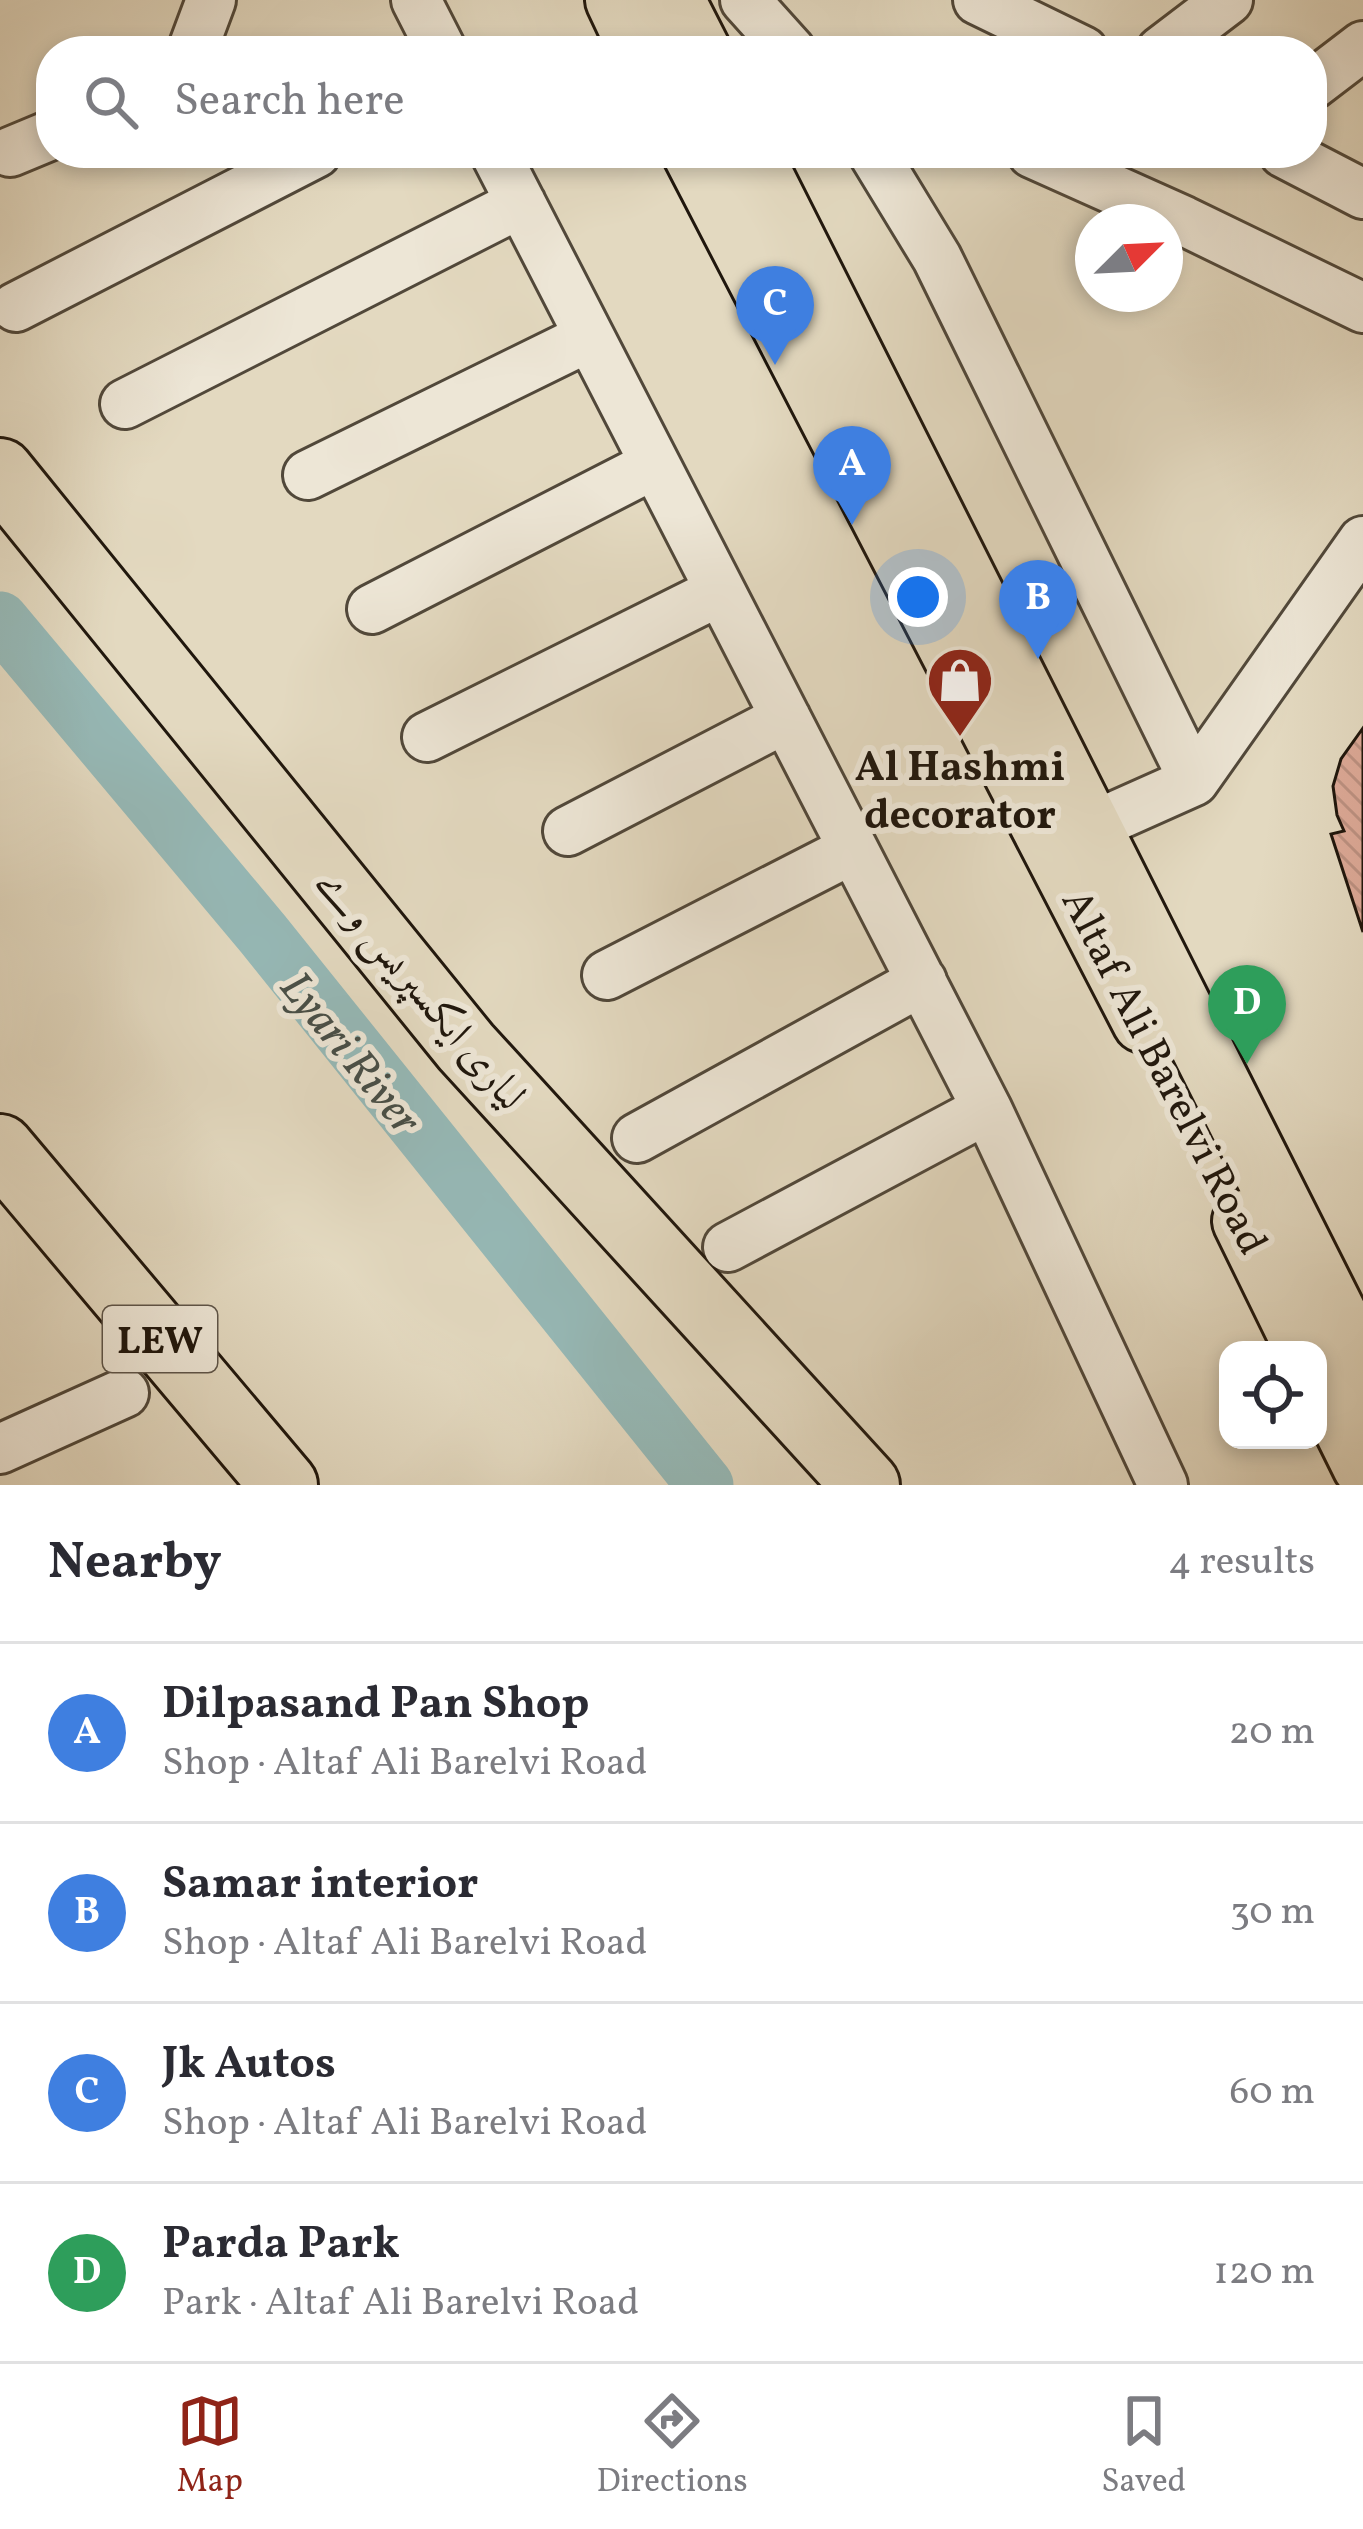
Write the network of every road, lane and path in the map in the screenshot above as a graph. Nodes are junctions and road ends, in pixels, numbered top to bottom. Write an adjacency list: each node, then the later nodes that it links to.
1 (212, 0): 8 (street)
2 (416, 0): 9 (street)
3 (616, 0): 10 (main road)
4 (674, 0): 11 (main road)
5 (746, 0): 12 (street)
6 (1228, 0): 14 (street)
7 (995, 3): 13 (street)
8 (198, 36)
9 (434, 36)
10 (633, 36)
11 (692, 36)
12 (780, 36)
13 (1056, 36)
14 (1181, 36)
15 (1363, 46): 16 (street)
16 (1327, 74)
17 (287, 168): 26 (street)
18 (503, 168): 25 (street)
19 (701, 168): 48 (main road, Altaf Ali Barelvi Road)
20 (759, 168): 39 (main road, Altaf Ali Barelvi Road)
21 (882, 168): 38 (street)
22 (1066, 168): 27 (street)
23 (1313, 168): 24 (street)
24 (1363, 194)
25 (521, 203): 28 (street); 29 (street)
26 (16, 307)
27 (1363, 308)
28 (589, 337): 30 (street); 32 (street)
29 (125, 404)
30 (656, 464): 34 (street); 35 (street)
31 (0, 472): 55 (highway, لیاری ایکسپریس وے)
32 (308, 475)
33 (1363, 541): 38 (street)
34 (720, 591): 36 (street); 37 (street)
35 (373, 609)
36 (786, 718): 40 (street); 41 (street)
37 (427, 737)
38 (1195, 781): 39 (street)
39 (1091, 827): 49 (main road, Altaf Ali Barelvi Road)
40 (568, 831)
41 (853, 848): 42 (street); 43 (street)
42 (607, 975)
43 (922, 981): 44 (street); 45 (street)
44 (987, 1109): 47 (street); 56 (street)
45 (637, 1138)
46 (0, 1148): 54 (highway, LEW)
47 (728, 1247)
48 (1302, 1341)
49 (1363, 1368)
50 (124, 1393): 52 (street)
51 (1327, 1393): 53 (main road)
52 (0, 1449)
53 (1363, 1466)
54 (284, 1485)
55 (866, 1485)
56 (1163, 1485)

